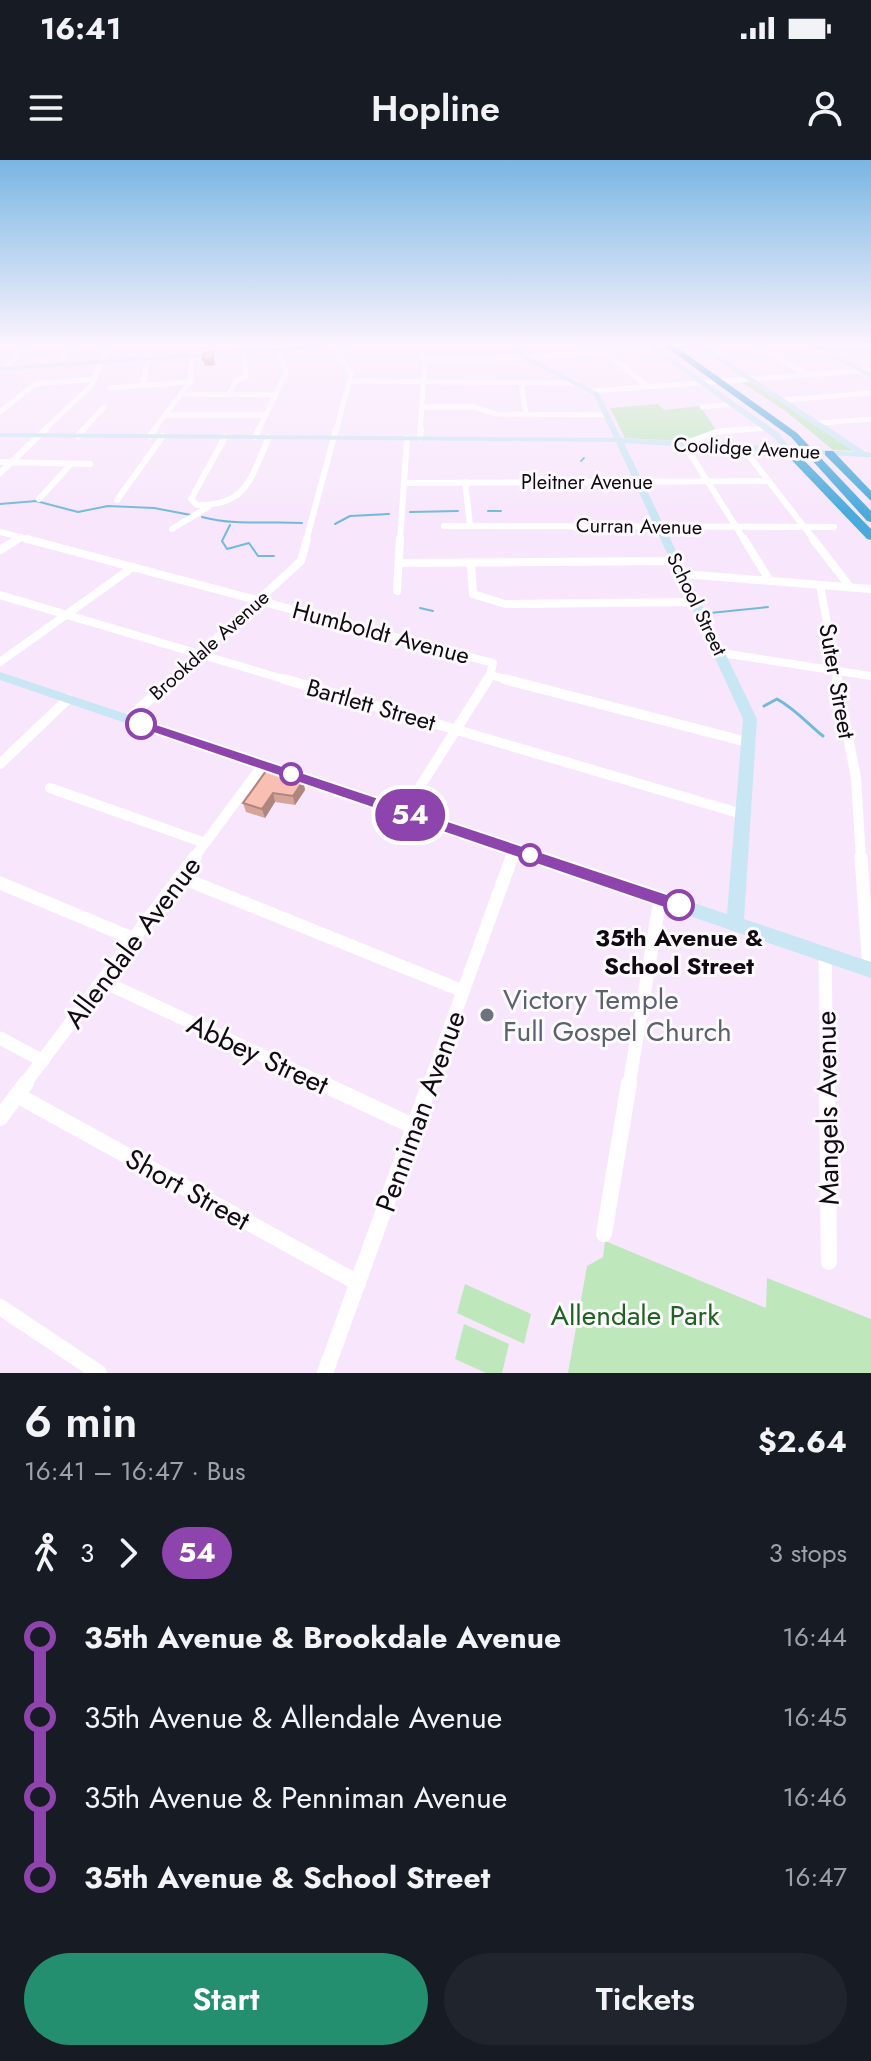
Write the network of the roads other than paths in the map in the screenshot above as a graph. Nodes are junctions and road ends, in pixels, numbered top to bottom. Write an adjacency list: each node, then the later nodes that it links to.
1 (74, 401): 24 (street)
2 (176, 401): 17 (street)
3 (272, 401): 18 (street)
4 (345, 401): 31 (street, Brookdale Avenue)
5 (422, 401): 14 (street)
6 (524, 401): 16 (street)
7 (599, 401): 19 (street, School Street)
8 (730, 401): 12 (street)
9 (750, 401): 38 (highway)
10 (762, 401): 38 (highway)
11 (785, 401): 21 (street)
12 (734, 404): 15 (street); 22 (street)
13 (104, 407): 25 (street)
14 (422, 407): 16 (street); 33 (street)
15 (702, 407)
16 (526, 414): 19 (street)
17 (166, 415): 18 (street); 26 (street)
18 (266, 415): 29 (street)
19 (607, 415): 34 (street, School Street)
20 (871, 419): 21 (street)
21 (820, 423): 39 (street)
22 (766, 428): 35 (street); 37 (street)
23 (0, 435): 24 (street, Coolidge Avenue)
24 (39, 436): 25 (street, Coolidge Avenue); 41 (street)
25 (78, 436): 26 (street, Coolidge Avenue)
26 (150, 436): 27 (street, Coolidge Avenue)
27 (163, 436): 28 (street, Coolidge Avenue); 52 (street)
28 (225, 437): 29 (street, Coolidge Avenue); 53 (street)
29 (255, 437): 30 (street, Coolidge Avenue)
30 (269, 437): 31 (street, Coolidge Avenue); 53 (street)
31 (336, 438): 32 (street, Coolidge Avenue); 77 (street, Brookdale Avenue)
32 (407, 438): 33 (street, Coolidge Avenue); 49 (street)
33 (420, 438): 34 (street, Coolidge Avenue)
34 (619, 440): 35 (street, Coolidge Avenue); 45 (street, School Street)
35 (684, 444): 36 (street, Coolidge Avenue); 48 (street)
36 (743, 448): 37 (street, Coolidge Avenue); 46 (street, Suter Street)
37 (788, 450): 39 (street, Coolidge Avenue); 63 (highway)
38 (820, 452): 50 (highway); 54 (highway)
39 (869, 455)
40 (0, 462): 41 (street)
41 (11, 463): 42 (street); 44 (street)
42 (71, 464): 43 (street); 51 (street)
43 (90, 464)
44 (0, 473)
45 (638, 481): 47 (street, Pleitner Avenue); 48 (street, Pleitner Avenue); 57 (street, School Street)
46 (769, 481): 48 (street, Pleitner Avenue); 58 (street, Suter Street)
47 (465, 482): 49 (street, Pleitner Avenue); 55 (street)
48 (708, 482): 59 (street)
49 (404, 483): 67 (street)
50 (871, 498)
51 (39, 499)
52 (117, 500)
53 (208, 507): 61 (street)
54 (871, 518)
55 (470, 525): 56 (street, Curran Avenue); 57 (street, Curran Avenue)
56 (444, 526)
57 (659, 526): 59 (street, Curran Avenue); 66 (street, School Street)
58 (803, 526): 59 (street, Curran Avenue); 60 (street, Curran Avenue); 73 (street, Suter Street)
59 (736, 527): 71 (street)
60 (834, 527)
61 (172, 529)
62 (0, 532): 64 (street, Humboldt Avenue)
63 (871, 536)
64 (21, 537): 65 (street); 69 (street, Humboldt Avenue)
65 (0, 550)
66 (677, 561): 68 (street); 70 (street, School Street)
67 (399, 563): 68 (street); 75 (street)
68 (471, 563): 78 (street)
69 (133, 567): 77 (street, Humboldt Avenue); 79 (street)
70 (683, 574): 71 (street); 78 (street, School Street)
71 (770, 581): 72 (street)
72 (820, 585): 73 (street); 83 (street, Suter Street)
73 (850, 587): 74 (street)
74 (871, 589)
75 (397, 591)
76 (0, 595): 79 (street, Bartlett Street)
77 (258, 600): 81 (street, Brookdale Avenue); 84 (street, Humboldt Avenue)
78 (697, 602): 80 (street, School Street)
79 (67, 615): 81 (street, Bartlett Street); 82 (street)
80 (722, 653): 83 (street); 90 (street, School Street)
81 (199, 654): 88 (street, Brookdale Avenue); 89 (street, Bartlett Street)
82 (0, 662)
83 (834, 670): 86 (street); 104 (street, Suter Street)
84 (490, 675): 89 (street); 90 (street, Humboldt Avenue)
85 (0, 676): 87 (street)
86 (871, 676)
87 (68, 699): 88 (street); 91 (street)
88 (128, 719): 92 (street)
89 (456, 730): 94 (street); 95 (street, Bartlett Street)
90 (747, 742): 95 (street, School Street)
91 (0, 764)
92 (263, 765): 94 (street); 96 (street, Allendale Avenue)
93 (50, 788): 96 (street)
94 (404, 812): 97 (street)
95 (742, 814): 101 (street, School Street)
96 (205, 843): 98 (street, Allendale Avenue)
97 (514, 850): 100 (street); 106 (street, Penniman Avenue)
98 (180, 877): 102 (street, Allendale Avenue); 106 (street)
99 (0, 883): 102 (street)
100 (660, 899): 101 (street); 112 (street)
101 (735, 924): 103 (street)
102 (134, 939): 105 (street, Allendale Avenue)
103 (825, 954): 104 (street); 113 (street, Mangels Avenue)
104 (870, 970)
105 (102, 981): 108 (street, Allendale Avenue); 111 (street, Abbey Street)
106 (463, 991): 111 (street, Penniman Avenue)
107 (0, 1038): 108 (street)
108 (43, 1061): 109 (street, Allendale Avenue)
109 (17, 1095): 110 (street, Allendale Avenue); 114 (street, Short Street)
110 (0, 1118)
111 (415, 1127): 114 (street, Penniman Avenue)
112 (604, 1234)
113 (829, 1262)
114 (358, 1283): 117 (street, Penniman Avenue)
115 (0, 1307): 116 (street)
116 (99, 1373)
117 (325, 1373)

